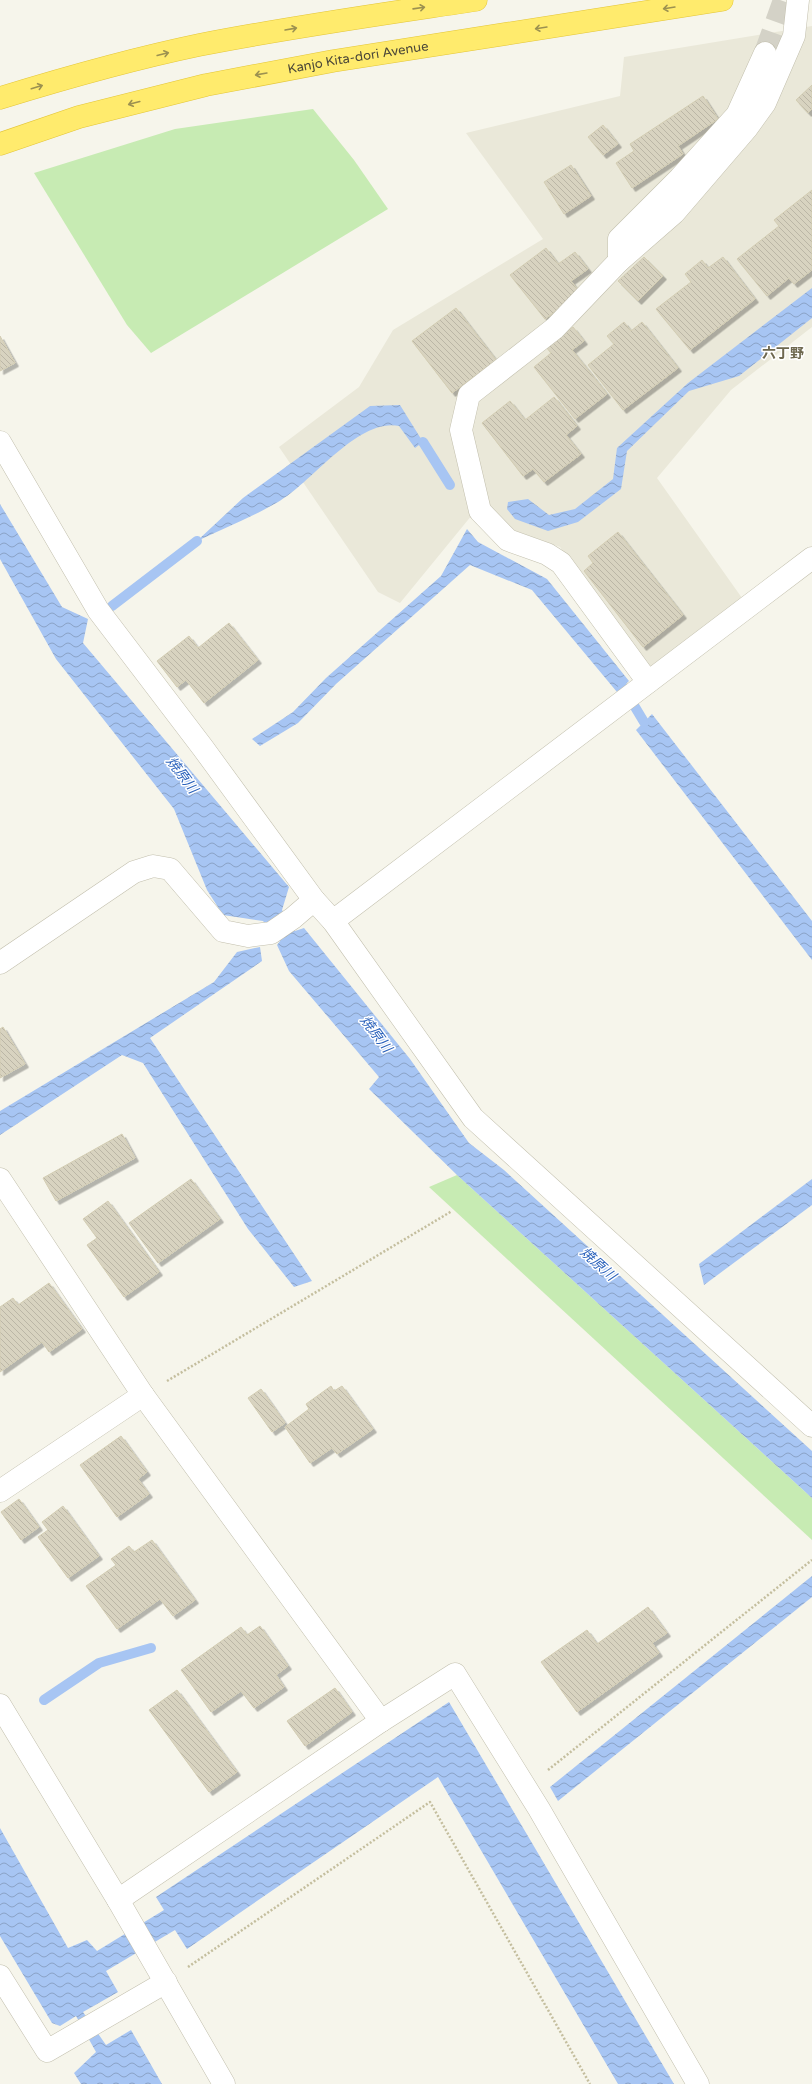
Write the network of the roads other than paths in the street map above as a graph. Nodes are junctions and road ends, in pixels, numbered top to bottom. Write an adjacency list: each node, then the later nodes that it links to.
1 (476, 0): 6 (highway, one-way to 1)
2 (722, 0): 7 (highway, Kanjo Kita-dori Avenue, one-way to 7)
3 (798, 0): 4 (street)
4 (803, 34): 8 (street)
5 (765, 52): 8 (street)
6 (0, 98)
7 (0, 144)
8 (619, 261): 11 (street)
9 (0, 442): 12 (street)
10 (812, 558): 11 (street)
11 (648, 682): 13 (street)
12 (314, 900): 13 (street); 14 (street)
13 (333, 921): 17 (street)
14 (0, 963)
15 (0, 1180): 16 (street)
16 (143, 1396): 18 (street); 20 (street)
17 (812, 1426)
18 (0, 1491)
19 (0, 1705): 21 (street)
20 (381, 1721): 21 (street); 25 (street)
21 (118, 1900): 23 (street)
22 (0, 1976): 23 (street)
23 (166, 1982): 24 (street)
24 (224, 2084)
25 (698, 2084)

